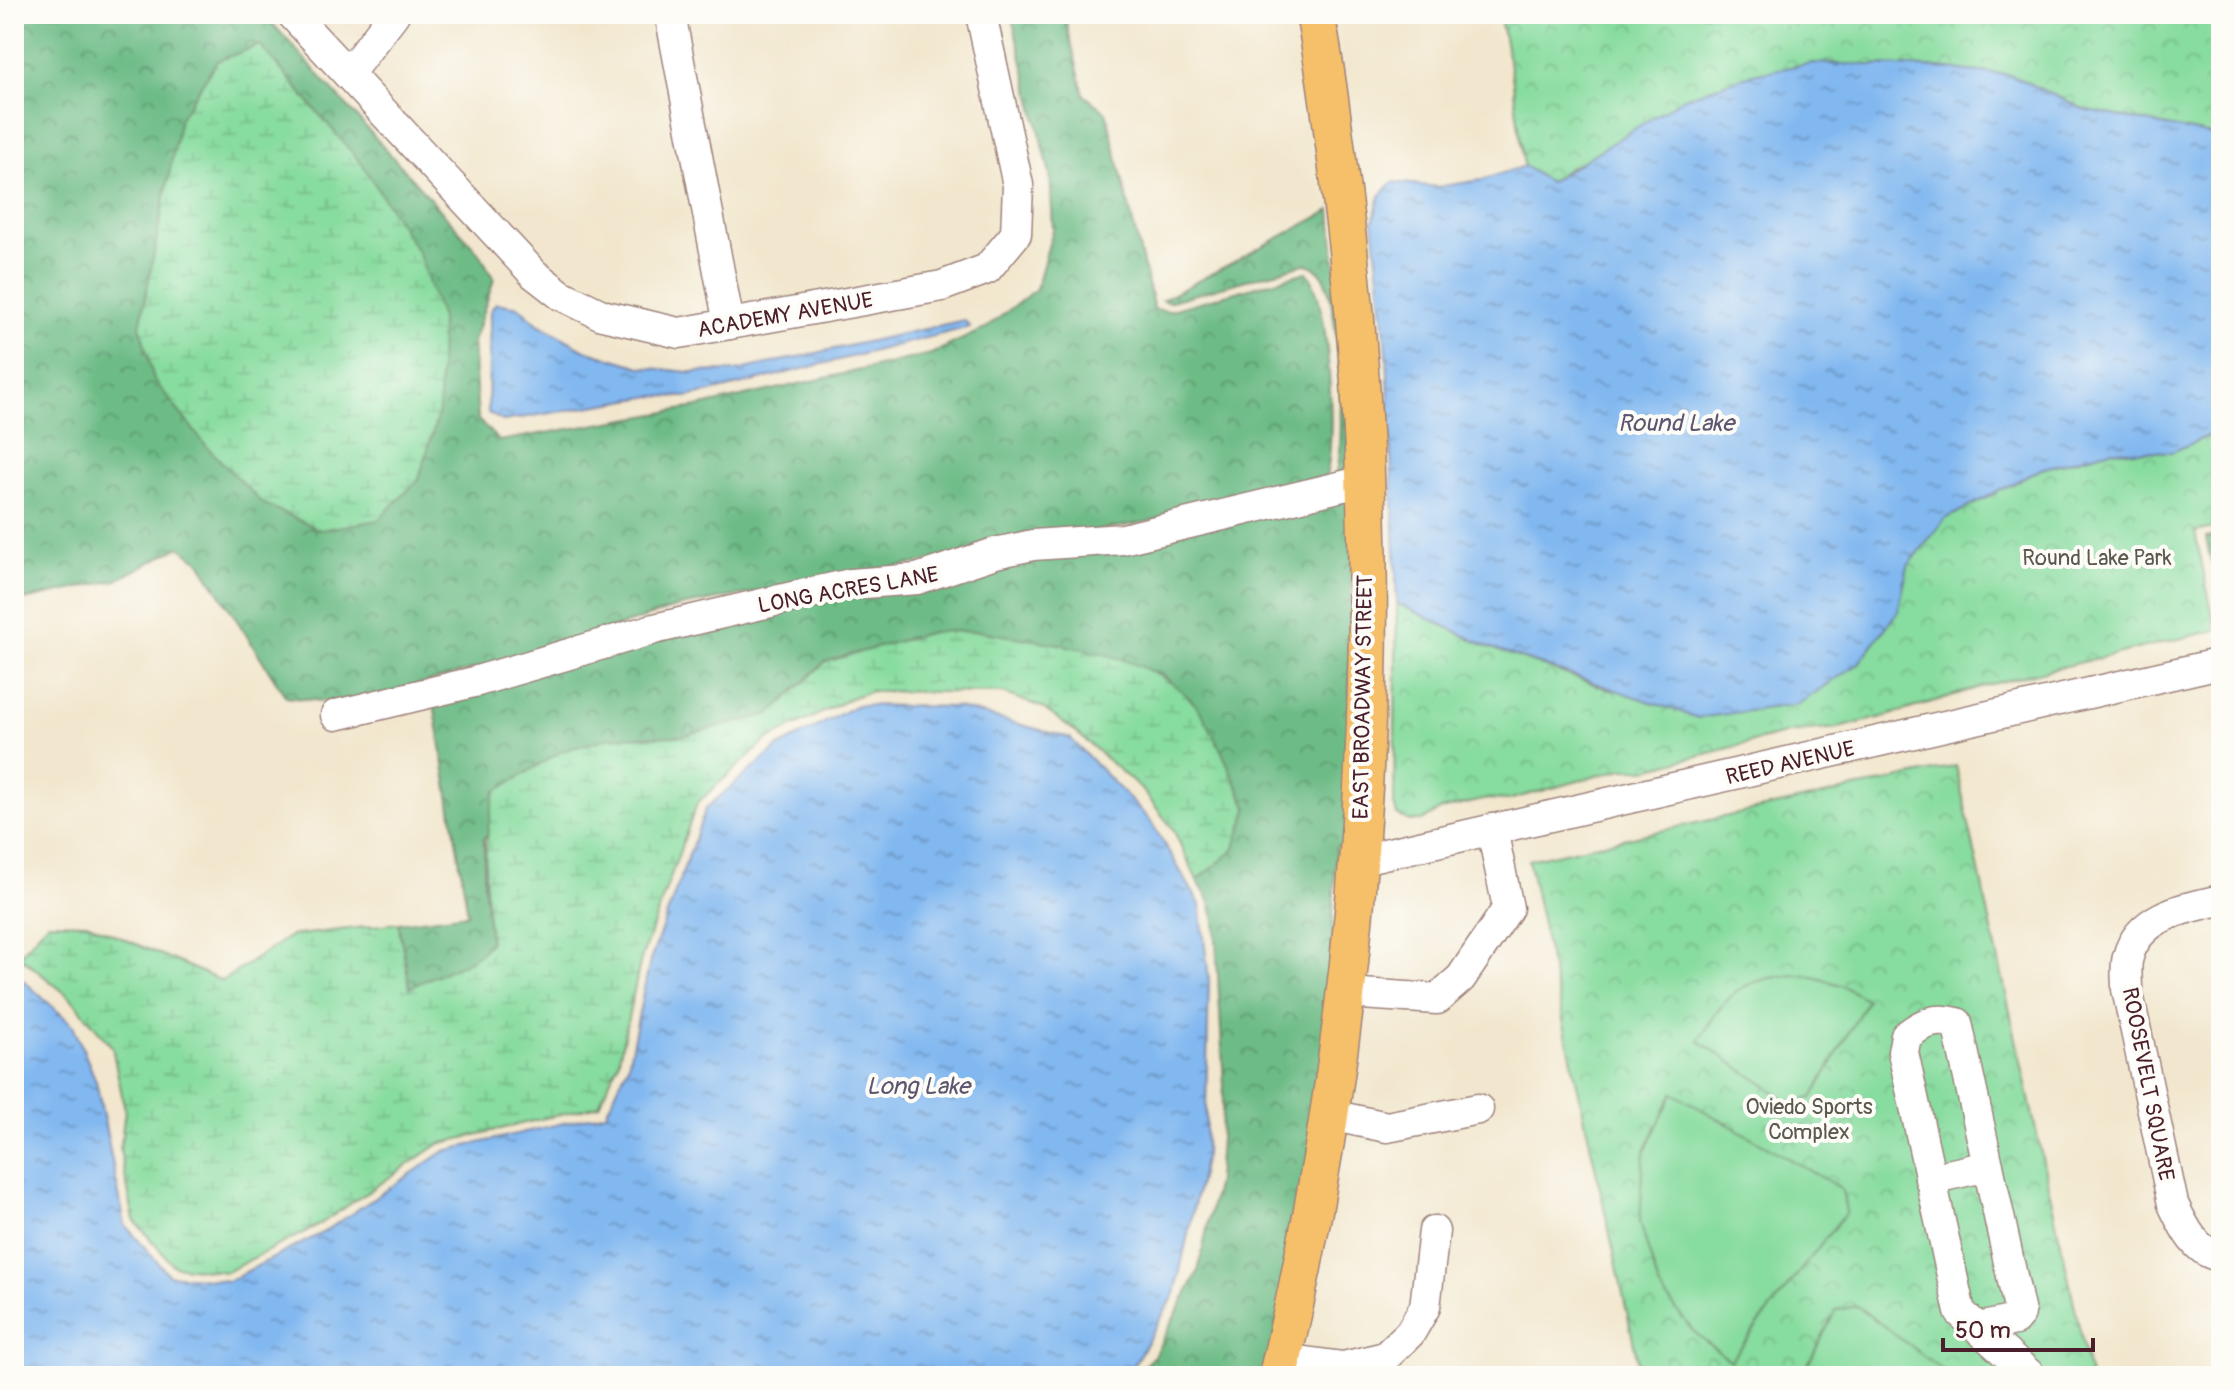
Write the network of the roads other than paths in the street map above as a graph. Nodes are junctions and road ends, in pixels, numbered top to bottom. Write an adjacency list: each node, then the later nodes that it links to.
1 (292, 14): 6 (street, ACADEMY AVENUE)
2 (394, 14): 6 (street)
3 (670, 14): 7 (street)
4 (981, 14): 7 (street, ACADEMY AVENUE)
5 (1315, 14): 8 (main road, EAST BROADWAY STREET)
6 (348, 74): 7 (street, ACADEMY AVENUE)
7 (729, 324)
8 (1364, 481): 10 (street, LONG ACRES LANE); 12 (main road, EAST BROADWAY STREET)
9 (2221, 663): 11 (street, REED AVENUE)
10 (336, 715)
11 (1492, 829): 12 (street, REED AVENUE); 14 (street)
12 (1358, 860): 14 (main road, EAST BROADWAY STREET)
13 (2221, 900): 20 (street, ROOSEVELT SQUARE)
14 (1346, 993): 16 (main road, EAST BROADWAY STREET)
15 (1478, 1109): 16 (street)
16 (1330, 1115): 22 (main road, EAST BROADWAY STREET)
17 (1988, 1166): 18 (street); 18 (street); 21 (street)
18 (1930, 1179): 21 (street)
19 (1434, 1231): 22 (street)
20 (2221, 1256)
21 (1979, 1328): 23 (street)
22 (1280, 1367)
23 (2031, 1376)

